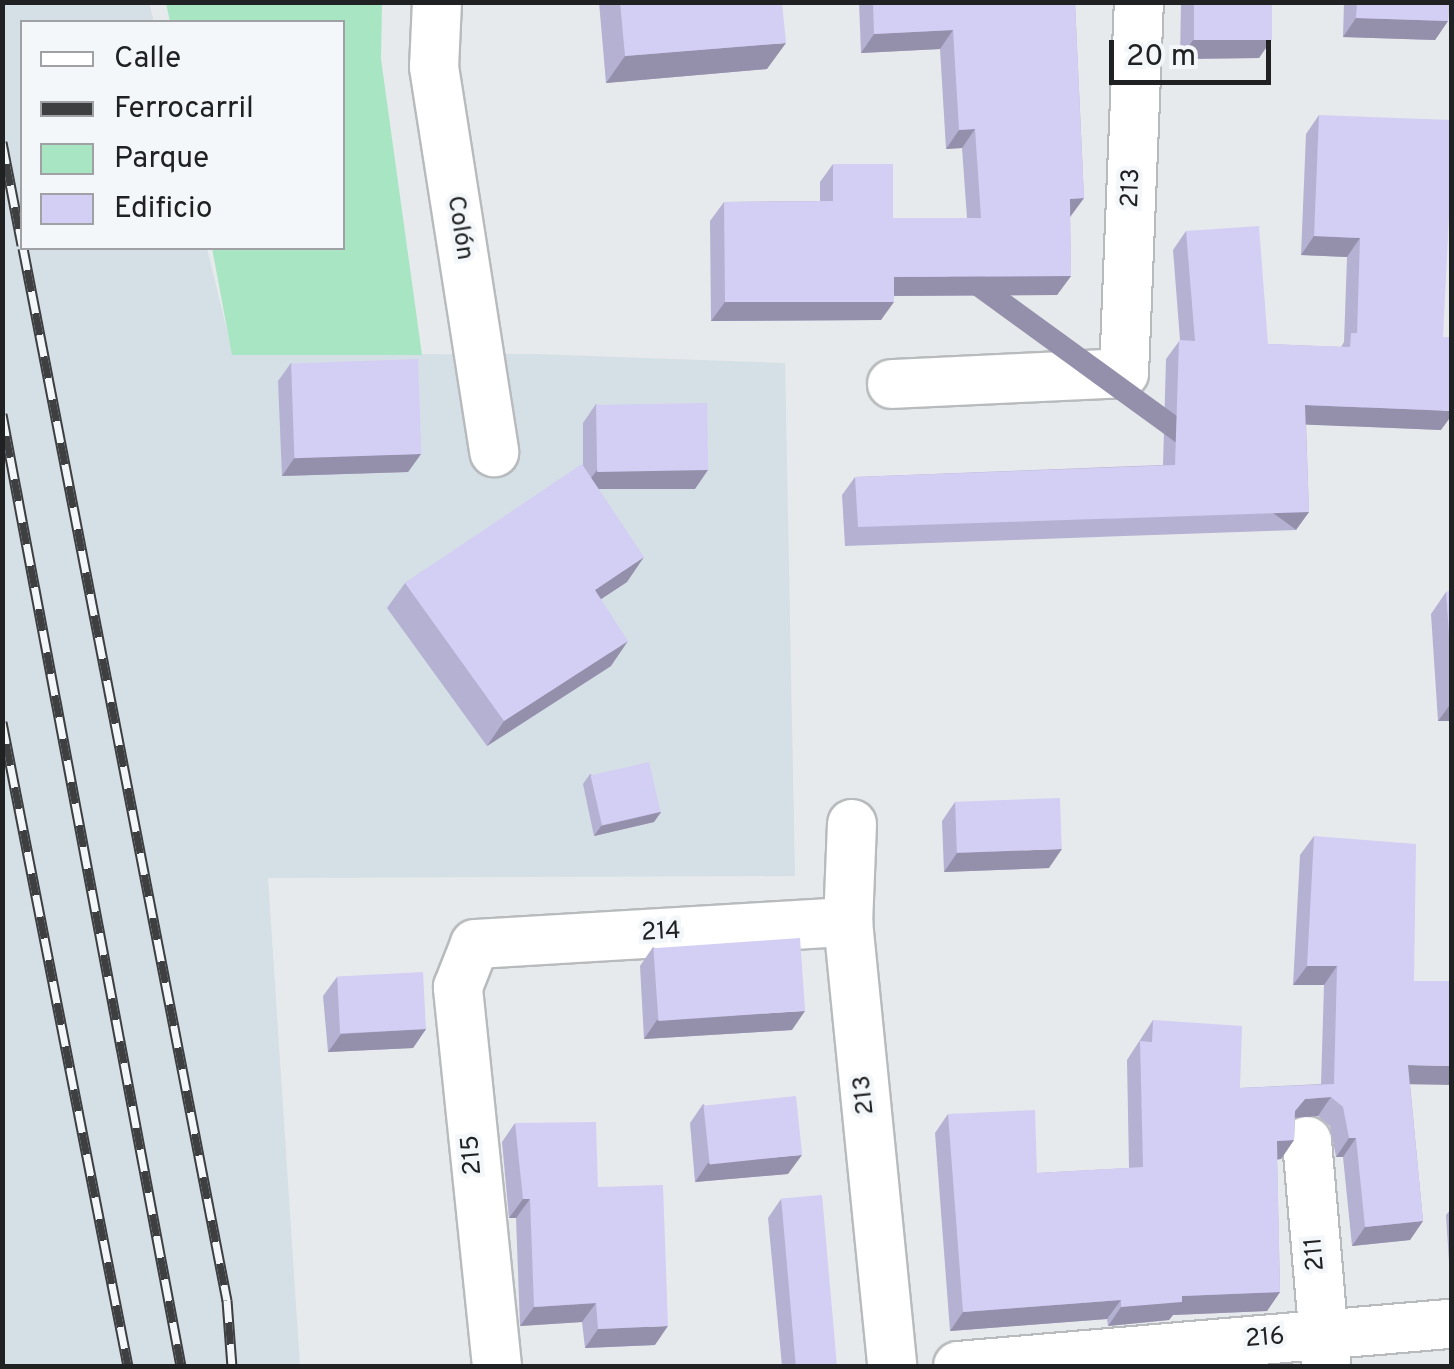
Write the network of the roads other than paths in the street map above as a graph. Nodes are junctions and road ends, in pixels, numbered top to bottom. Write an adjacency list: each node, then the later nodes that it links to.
1 (437, 2): 4 (street, Colón)
2 (1139, 2): 3 (street, 213)
3 (892, 384)
4 (494, 452)
5 (852, 824): 6 (street, 213)
6 (848, 922): 7 (street, 214); 12 (street, 213)
7 (474, 944): 11 (street, 215)
8 (1307, 1141): 10 (street, 211)
9 (1452, 1324): 10 (street, 216)
10 (1325, 1350): 13 (street, 216)
11 (497, 1366)
12 (892, 1366)
13 (958, 1366)

